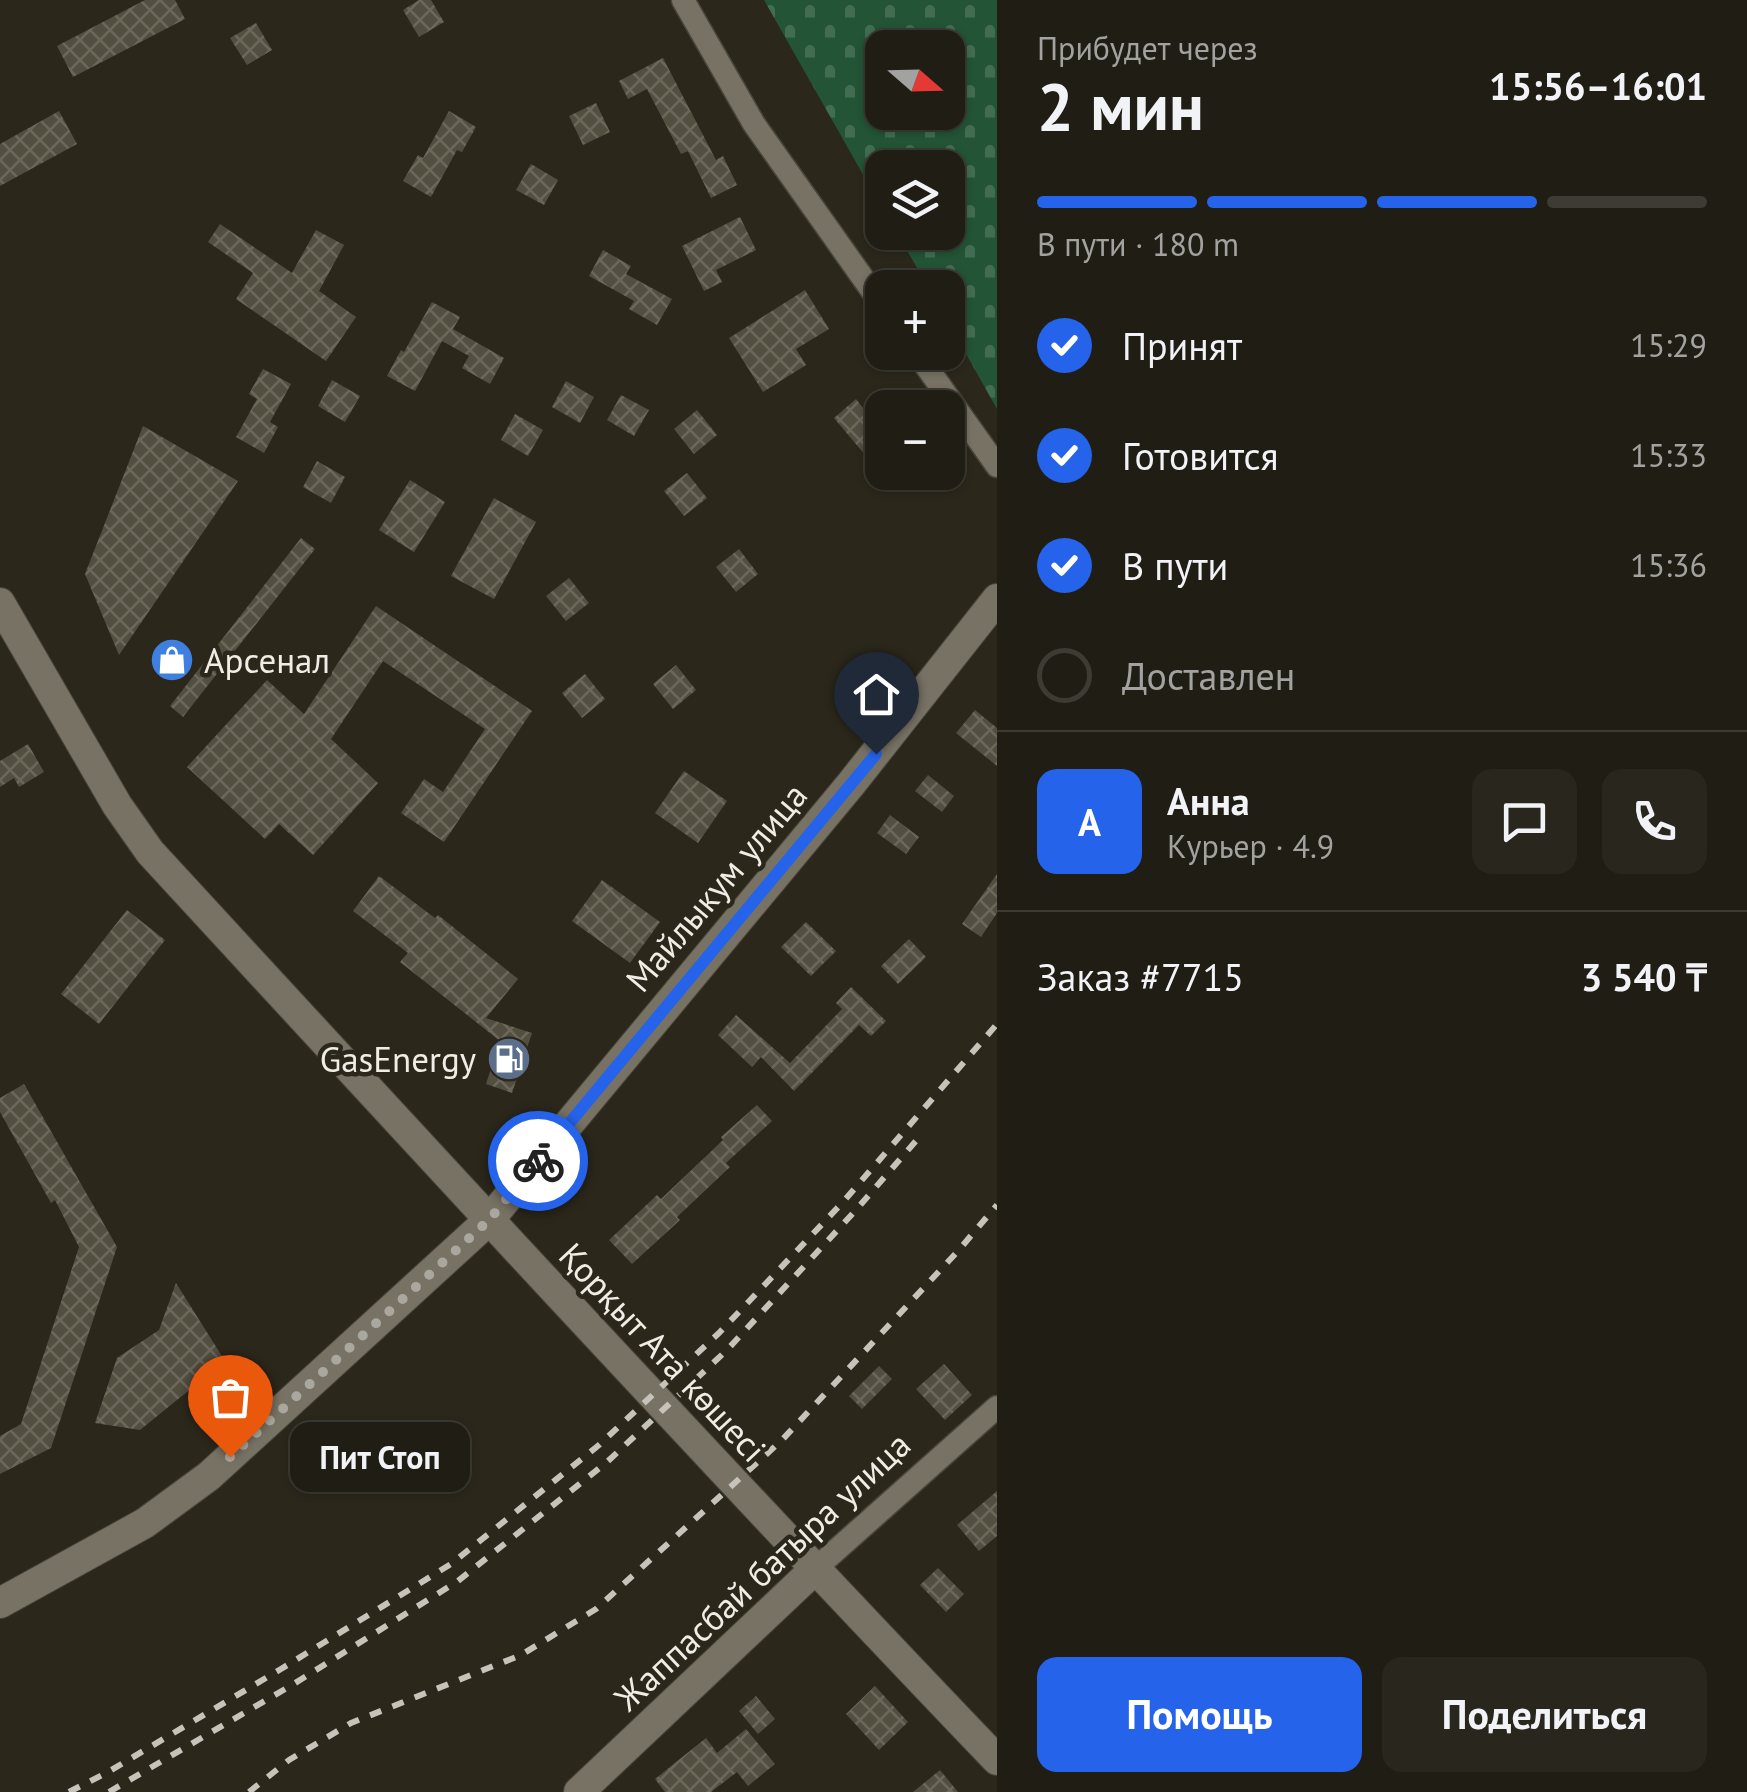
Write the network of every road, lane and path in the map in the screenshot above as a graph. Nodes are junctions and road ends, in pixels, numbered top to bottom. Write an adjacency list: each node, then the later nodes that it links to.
1 (683, 0): 2 (street)
2 (865, 281)
3 (929, 370): 4 (street)
4 (997, 466)
5 (997, 599): 7 (main road, Майлыкум улица)
6 (0, 603): 7 (main road, Қорқыт Ата көшесі)
7 (489, 1220): 9 (main road, Қорқыт Ата көшесі); 10 (main road, Майлыкум улица)
8 (997, 1408): 9 (street, Жаппасбай батыра улица)
9 (815, 1569): 11 (main road, Қорқыт Ата көшесі); 12 (main road, Жаппасбай батыра улица)
10 (0, 1603)
11 (997, 1760)
12 (579, 1792)

